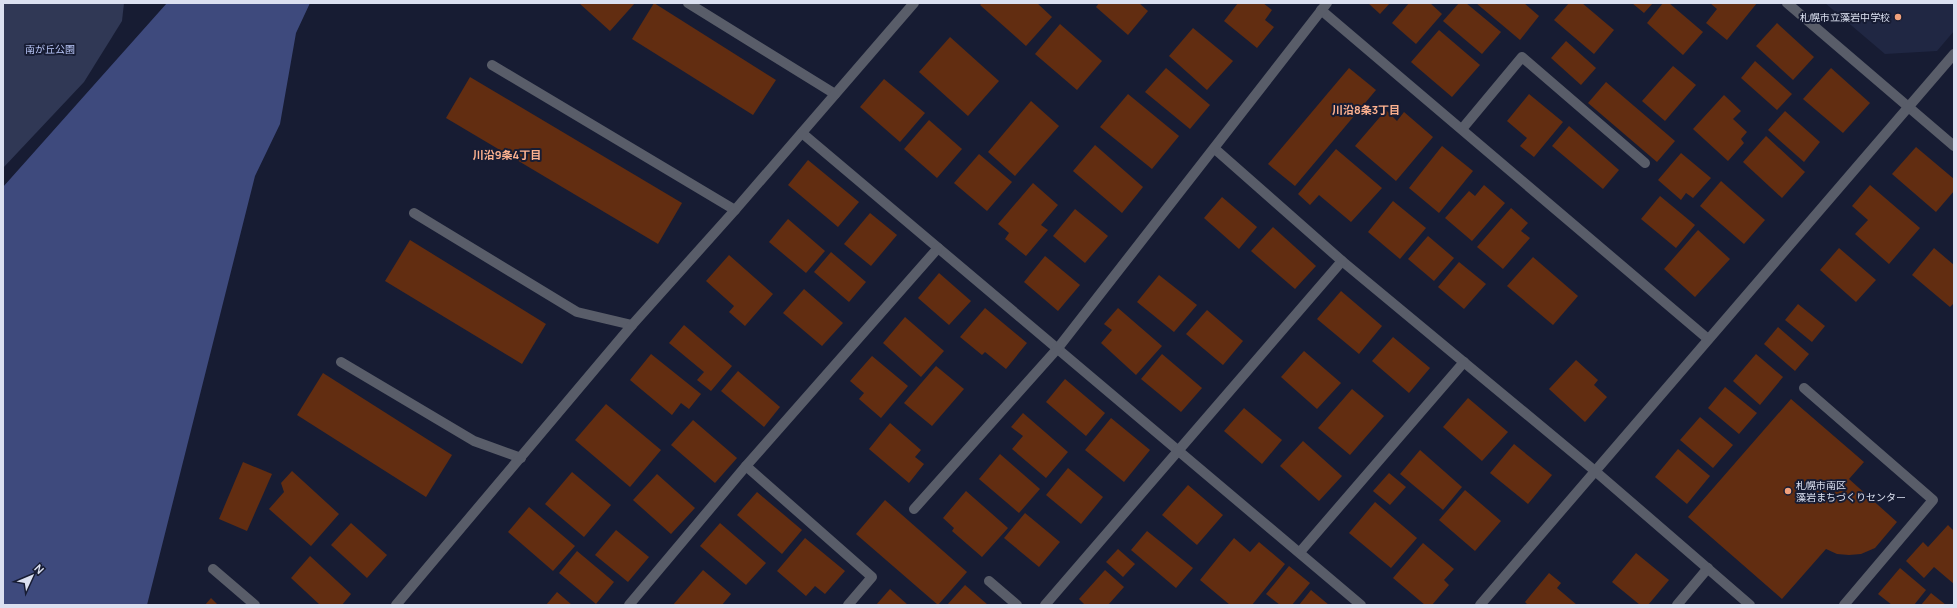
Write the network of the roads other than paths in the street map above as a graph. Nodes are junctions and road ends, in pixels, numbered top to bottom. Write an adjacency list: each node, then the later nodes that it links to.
1 (688, 3): 7 (street)
2 (914, 3): 7 (street)
3 (1787, 3): 8 (street)
4 (1324, 6): 9 (street); 12 (street)
5 (1954, 54): 8 (street)
6 (492, 66): 14 (street)
7 (834, 94): 10 (street)
8 (1909, 107): 11 (street); 19 (street)
9 (1462, 129): 13 (street); 19 (street)
10 (802, 133): 14 (street); 16 (street)
11 (1954, 146)
12 (1215, 149): 17 (street); 20 (street)
13 (1645, 163)
14 (735, 210): 18 (street)
15 (414, 213): 18 (street)
16 (938, 248): 20 (street); 26 (street)
17 (1342, 261): 22 (street); 24 (street)
18 (632, 325): 25 (street)
19 (1708, 339): 27 (street)
20 (1058, 348): 24 (street); 28 (street)
21 (341, 362): 25 (street)
22 (1464, 362): 27 (street); 29 (street)
23 (1804, 388): 43 (street)
24 (1179, 449): 29 (street); 38 (street)
25 (521, 458): 34 (street)
26 (746, 466): 35 (street); 36 (street)
27 (1595, 471): 30 (street); 40 (street)
28 (914, 509)
29 (1300, 552): 39 (street)
30 (1708, 568): 41 (street); 42 (street)
31 (213, 569): 33 (street)
32 (988, 581): 37 (street)
33 (255, 605)
34 (396, 605)
35 (629, 605)
36 (848, 605)
37 (1017, 605)
38 (1045, 605)
39 (1361, 605)
40 (1480, 605)
41 (1677, 605)
42 (1750, 605)
43 (1844, 605)

